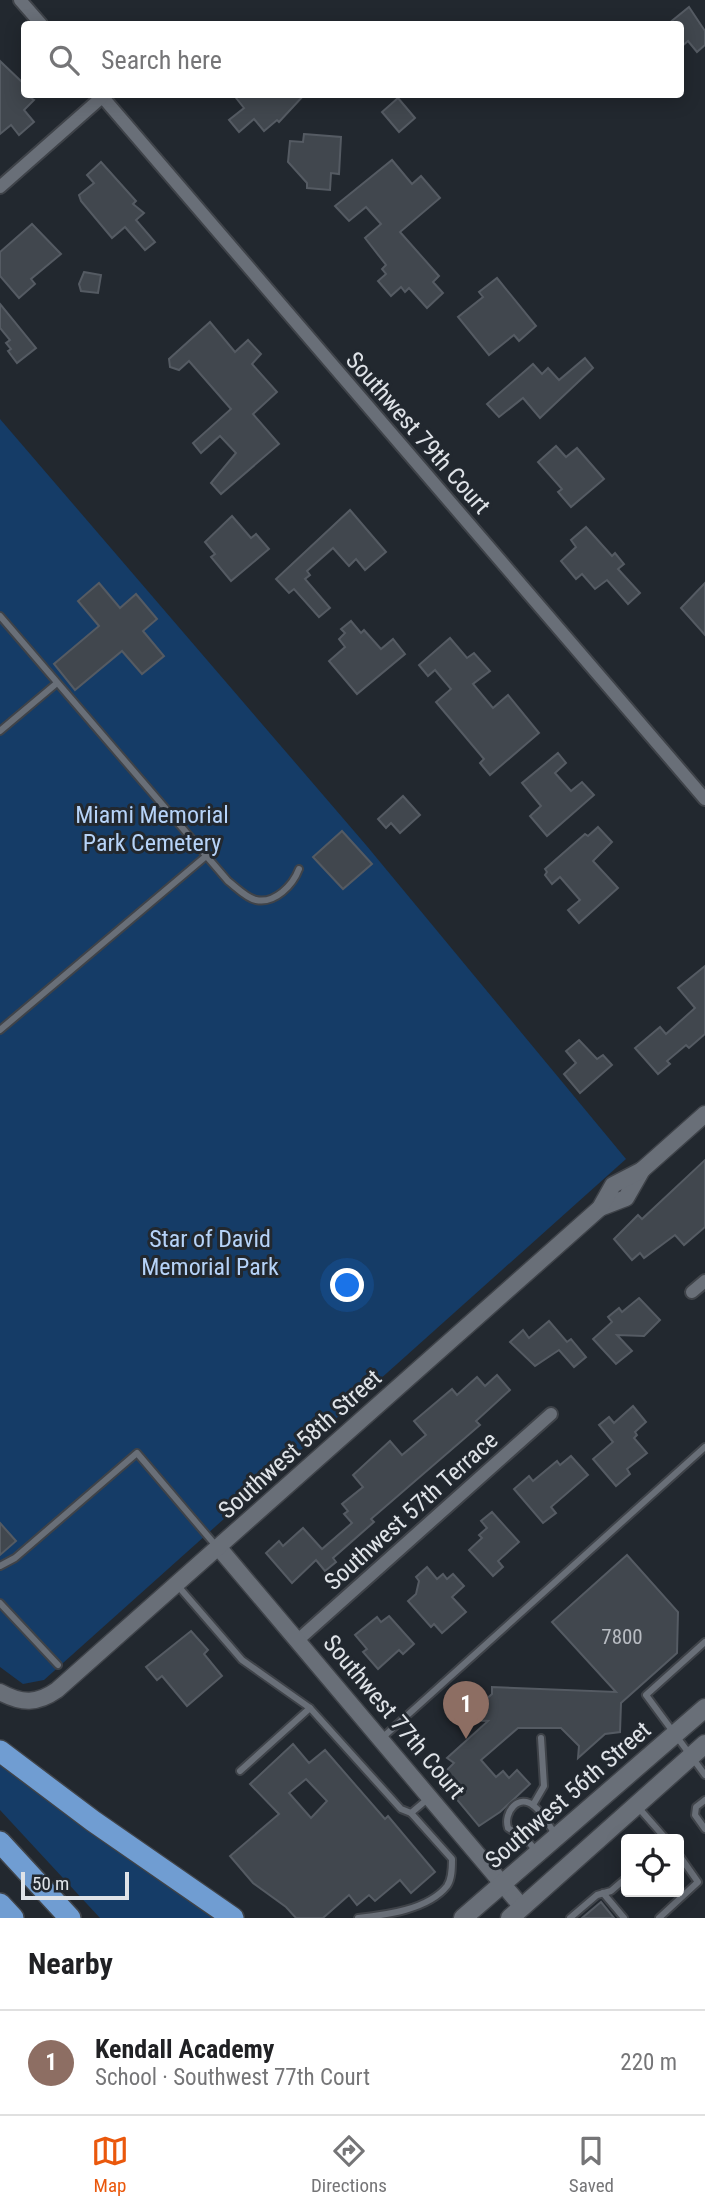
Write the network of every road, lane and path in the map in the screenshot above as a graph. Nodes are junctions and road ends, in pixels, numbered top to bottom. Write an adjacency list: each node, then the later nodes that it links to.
1 (20, 0): 2 (street)
2 (38, 21)
3 (99, 98): 5 (street)
4 (103, 98): 9 (street, Southwest 79th Court)
5 (0, 187)
6 (0, 616): 7 (lane)
7 (57, 683): 8 (lane); 10 (lane)
8 (0, 732)
9 (705, 799)
10 (205, 857): 11 (lane); 12 (lane)
11 (299, 869)
12 (0, 1030)
13 (705, 1114): 18 (street, Southwest 58th Street)
14 (705, 1281): 15 (street)
15 (692, 1292)
16 (551, 1414): 22 (street, Southwest 57th Terrace)
17 (705, 1447): 29 (lane)
18 (219, 1548): 19 (lane); 20 (street, Southwest 58th Street); 22 (street, Southwest 77th Court)
19 (0, 1566)
20 (177, 1584): 25 (street, Southwest 58th Street); 26 (lane)
21 (0, 1603): 24 (lane)
22 (298, 1640): 29 (street, Southwest 77th Court)
23 (705, 1642): 28 (lane)
24 (58, 1665)
25 (0, 1692)
26 (310, 1708): 33 (lane); 39 (lane)
27 (705, 1708): 28 (main road, Southwest 56th Street)
28 (677, 1733): 31 (lane); 42 (main road, Southwest 56th Street)
29 (382, 1738): 35 (street, Southwest 77th Court)
30 (541, 1738): 37 (lane)
31 (699, 1750): 34 (lane); 38 (main road)
32 (0, 1751): 55 (highway)
33 (240, 1771)
34 (705, 1775)
35 (431, 1796): 39 (lane); 47 (street, Southwest 77th Court)
36 (705, 1800): 40 (lane)
37 (533, 1805): 42 (lane); 44 (lane)
38 (637, 1806): 41 (lane); 52 (main road)
39 (411, 1813): 56 (lane)
40 (705, 1829)
41 (662, 1834)
42 (558, 1837): 44 (main road, Southwest 56th Street)
43 (0, 1842): 54 (highway)
44 (539, 1853): 47 (main road, Southwest 56th Street)
45 (684, 1862): 49 (lane)
46 (621, 1882): 48 (lane)
47 (505, 1883): 52 (street, Southwest 77th Court); 57 (main road, Southwest 56th Street)
48 (603, 1893): 58 (lane); 59 (lane)
49 (684, 1895)
50 (682, 1897): 60 (lane)
51 (0, 1904): 53 (highway)
52 (521, 1914)
53 (13, 1918)
54 (70, 1918)
55 (233, 1918)
56 (358, 1918)
57 (463, 1918)
58 (570, 1918)
59 (624, 1918)
60 (659, 1918)

